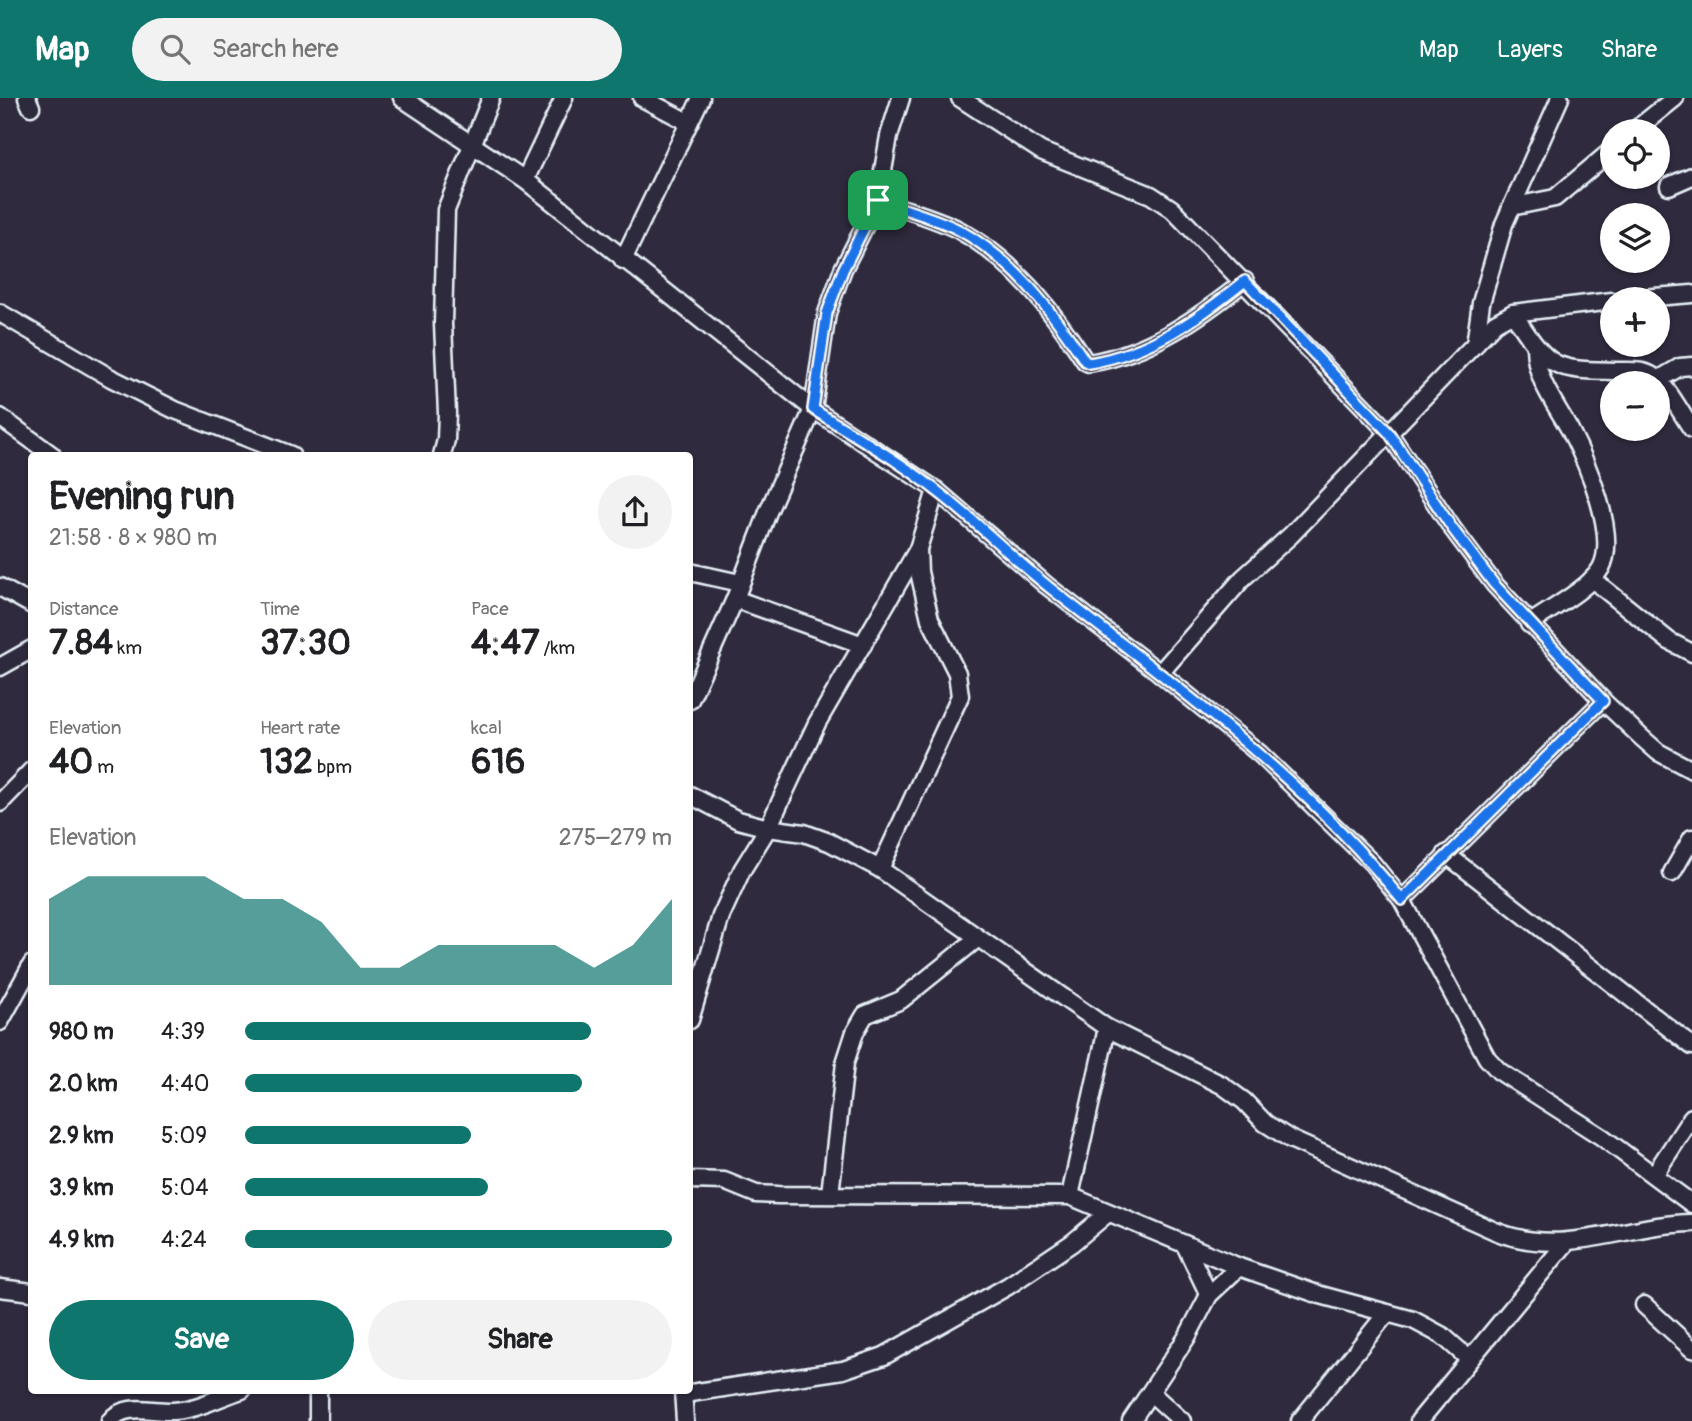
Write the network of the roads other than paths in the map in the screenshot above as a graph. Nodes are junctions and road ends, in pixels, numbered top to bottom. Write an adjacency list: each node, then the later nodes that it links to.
1 (491, 98): 12 (street)
2 (564, 98): 15 (street)
3 (642, 98): 11 (street)
4 (701, 98): 11 (street)
5 (901, 98): 17 (street)
6 (960, 98): 20 (street)
7 (1560, 98): 18 (street)
8 (1675, 98): 10 (street)
9 (404, 99): 12 (street)
10 (1649, 119)
11 (688, 122): 19 (street)
12 (473, 145): 15 (street); 38 (street)
13 (1600, 160): 18 (street)
14 (1692, 176): 16 (street)
15 (525, 180): 19 (street)
16 (1670, 186)
17 (878, 200): 20 (street); 32 (street)
18 (1511, 207): 26 (street)
19 (623, 260): 32 (street)
20 (1245, 281): 35 (street)
21 (1692, 294): 22 (street)
22 (1670, 296)
23 (1600, 302): 25 (street)
24 (0, 313): 37 (street)
25 (1513, 313): 26 (street); 27 (street)
26 (1475, 345): 35 (street)
27 (1535, 348): 29 (street); 42 (street)
28 (1692, 366): 30 (street)
29 (1641, 371)
30 (1670, 373)
31 (1670, 397): 34 (street)
32 (813, 409): 39 (street); 44 (street)
33 (0, 417): 36 (street)
34 (1692, 429)
35 (1389, 433): 46 (street); 51 (street)
36 (48, 452)
37 (283, 452)
38 (443, 452)
39 (936, 490): 40 (street); 51 (street)
40 (918, 549): 47 (street); 61 (street)
41 (693, 573): 44 (street)
42 (1592, 579): 46 (street); 49 (street)
43 (0, 587): 45 (street)
44 (738, 591): 47 (street); 52 (street)
45 (28, 603)
46 (1529, 624): 53 (street)
47 (863, 645): 58 (street)
48 (28, 651): 50 (street)
49 (1692, 653)
50 (0, 667)
51 (1160, 673): 63 (street)
52 (693, 693)
53 (1603, 701): 54 (street); 60 (street)
54 (1692, 770)
55 (28, 774): 57 (street)
56 (693, 797): 58 (street)
57 (0, 803)
58 (768, 828): 61 (street); 66 (street)
59 (1692, 838): 62 (street)
60 (1446, 854): 63 (street); 69 (street)
61 (880, 869): 64 (street)
62 (1672, 873)
63 (1402, 900): 71 (street)
64 (978, 938): 68 (street); 73 (street)
65 (28, 976): 67 (street)
66 (693, 1010)
67 (0, 1022)
68 (1107, 1028): 74 (street); 78 (street)
69 (1692, 1046)
70 (1692, 1117): 71 (street)
71 (1654, 1175): 75 (street)
72 (693, 1180): 73 (street)
73 (830, 1194): 74 (street)
74 (1070, 1196): 76 (street)
75 (1692, 1204)
76 (1108, 1213): 79 (street); 88 (street)
77 (1692, 1223): 78 (street)
78 (1566, 1242): 87 (street)
79 (1186, 1247): 80 (street); 83 (street)
80 (1239, 1267): 83 (street); 85 (street)
81 (0, 1288): 82 (street)
82 (28, 1292)
83 (1209, 1294): 92 (street)
84 (1644, 1305): 86 (street)
85 (1387, 1313): 87 (street); 98 (street)
86 (1692, 1349)
87 (1469, 1359): 99 (street)
88 (693, 1391)
89 (231, 1394): 93 (street)
90 (318, 1394): 94 (street)
91 (683, 1394): 95 (street)
92 (1152, 1394): 96 (street); 97 (street)
93 (110, 1421)
94 (318, 1421)
95 (685, 1421)
96 (1131, 1421)
97 (1182, 1421)
98 (1300, 1421)
99 (1419, 1421)

